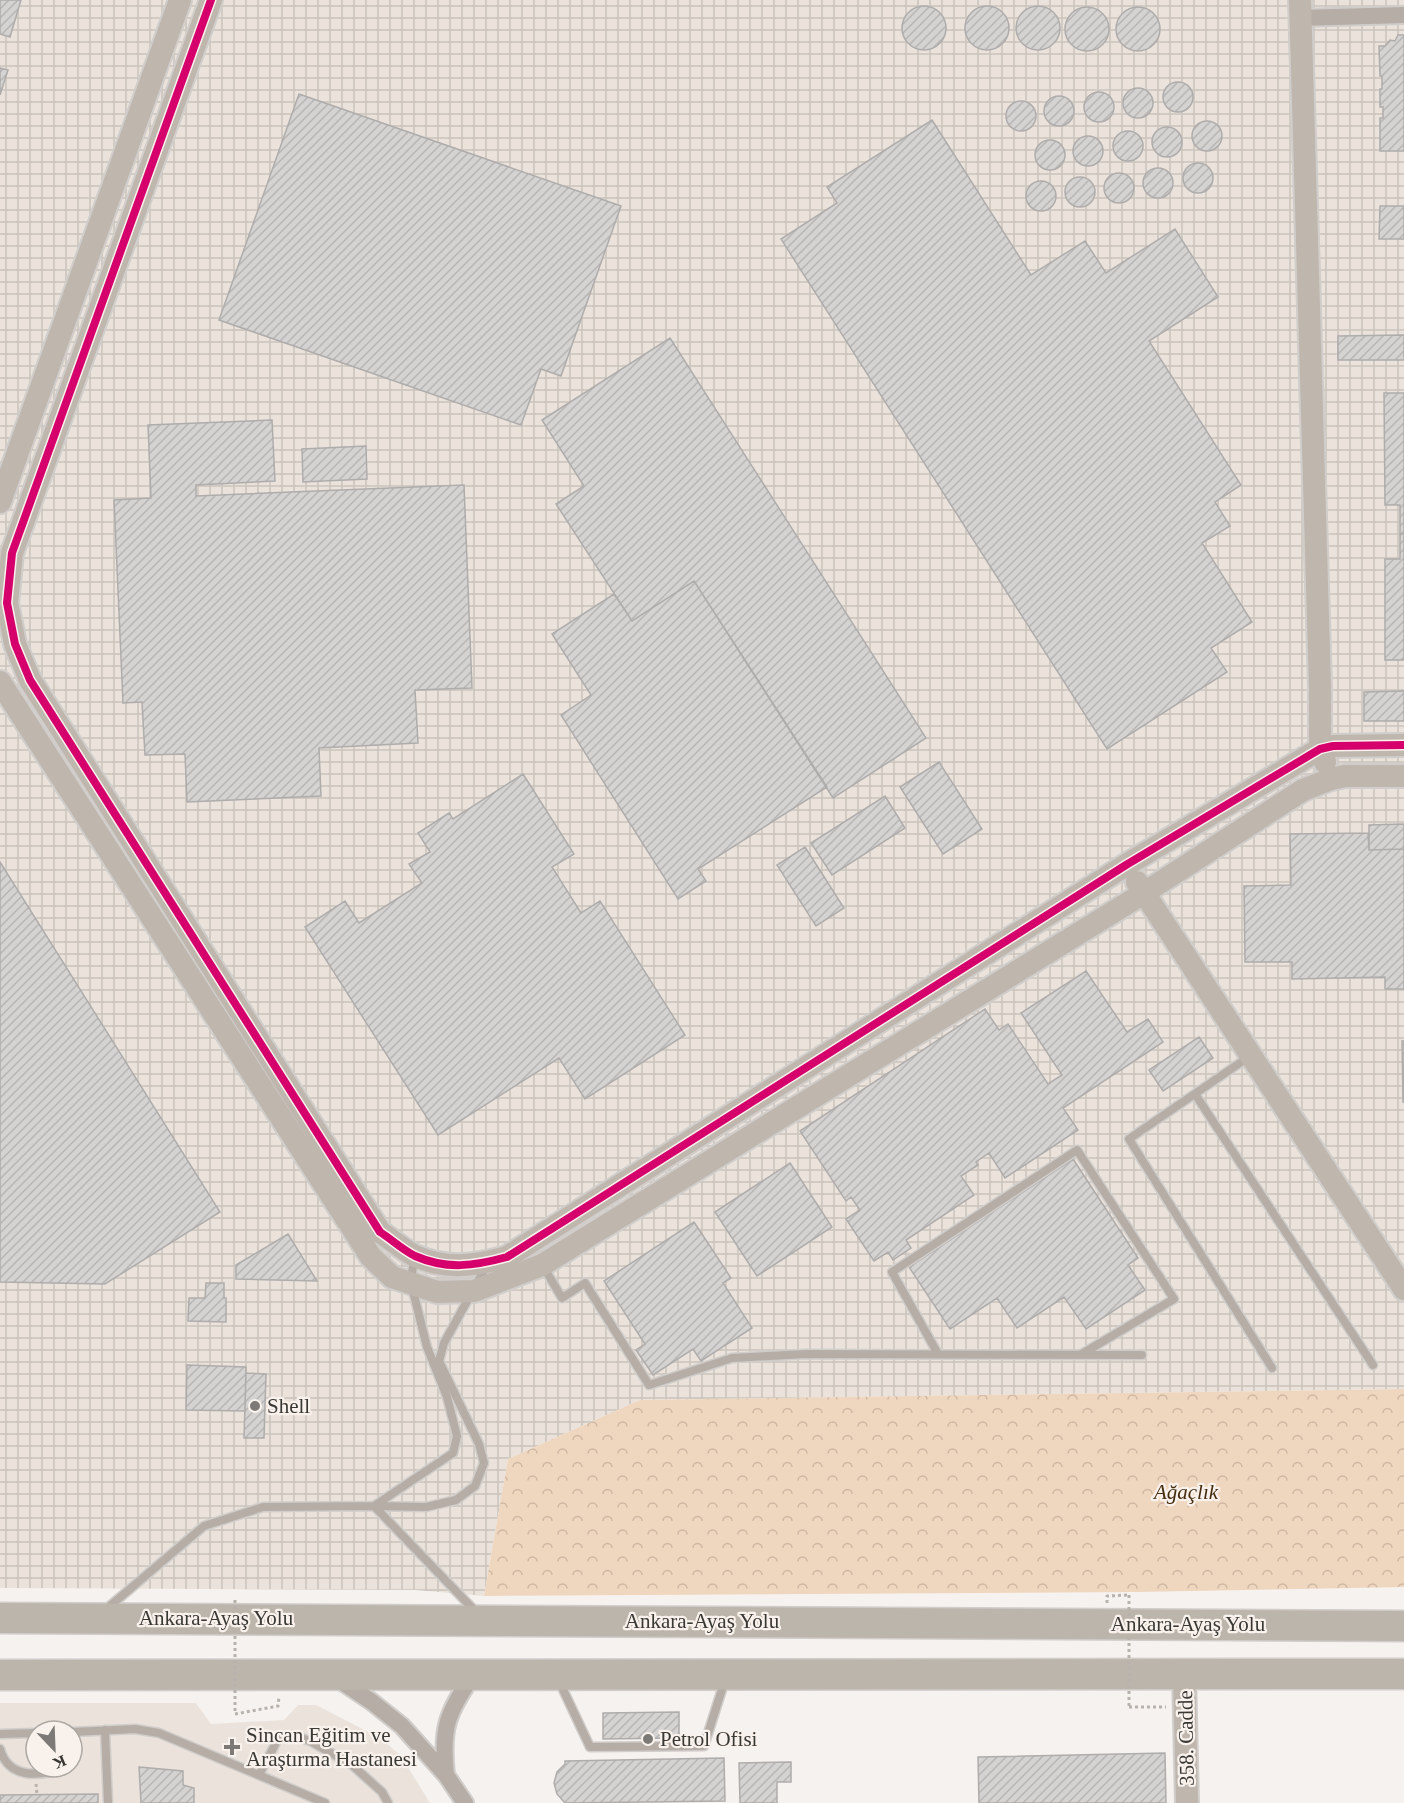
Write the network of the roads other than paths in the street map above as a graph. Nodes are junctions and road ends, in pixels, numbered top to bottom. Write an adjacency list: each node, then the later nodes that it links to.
1 (180, 0): 5 (street)
2 (211, 0): 15 (street)
3 (1300, 9): 4 (street); 8 (street)
4 (1404, 15)
5 (0, 502)
6 (0, 682): 18 (street)
7 (1404, 745): 8 (street)
8 (1320, 749): 10 (street); 11 (street)
9 (1404, 776): 10 (street)
10 (1331, 779): 12 (street)
11 (1126, 865): 12 (street); 16 (street)
12 (1144, 893): 13 (street); 17 (street)
13 (1250, 1055): 14 (lane); 19 (street)
14 (1195, 1094): 24 (lane); 25 (lane)
15 (414, 1255): 16 (street); 18 (lane)
16 (488, 1262): 20 (lane)
17 (542, 1265): 20 (street); 21 (lane)
18 (411, 1283): 20 (street); 26 (lane)
19 (1404, 1289)
20 (474, 1291): 26 (lane)
21 (938, 1354): 22 (lane); 22 (lane)
22 (1080, 1355): 23 (lane)
23 (1143, 1355)
24 (1373, 1365)
25 (1272, 1368)
26 (374, 1506): 28 (lane); 29 (lane)
27 (0, 1618): 28 (highway, Ankara-Ayaş Yolu)
28 (96, 1618): 29 (highway, Ankara-Ayaş Yolu)
29 (484, 1620): 30 (highway, Ankara-Ayaş Yolu)
30 (1404, 1626)
31 (727, 1674): 32 (highway); 37 (highway); 37 (lane)
32 (1184, 1674): 33 (highway); 50 (street, 358. Cadde)
33 (1404, 1674)
34 (0, 1675): 35 (highway)
35 (332, 1675): 36 (highway); 45 (street)
36 (473, 1675): 37 (highway); 45 (street)
37 (556, 1675)
38 (105, 1730): 39 (lane); 44 (lane); 46 (lane)
39 (84, 1731)
40 (24, 1733): 41 (lane)
41 (0, 1734)
42 (0, 1749): 43 (lane)
43 (24, 1773)
44 (259, 1775): 47 (lane); 48 (lane)
45 (446, 1775): 49 (street)
46 (108, 1803)
47 (325, 1803)
48 (388, 1803)
49 (465, 1803)
50 (1187, 1803)

